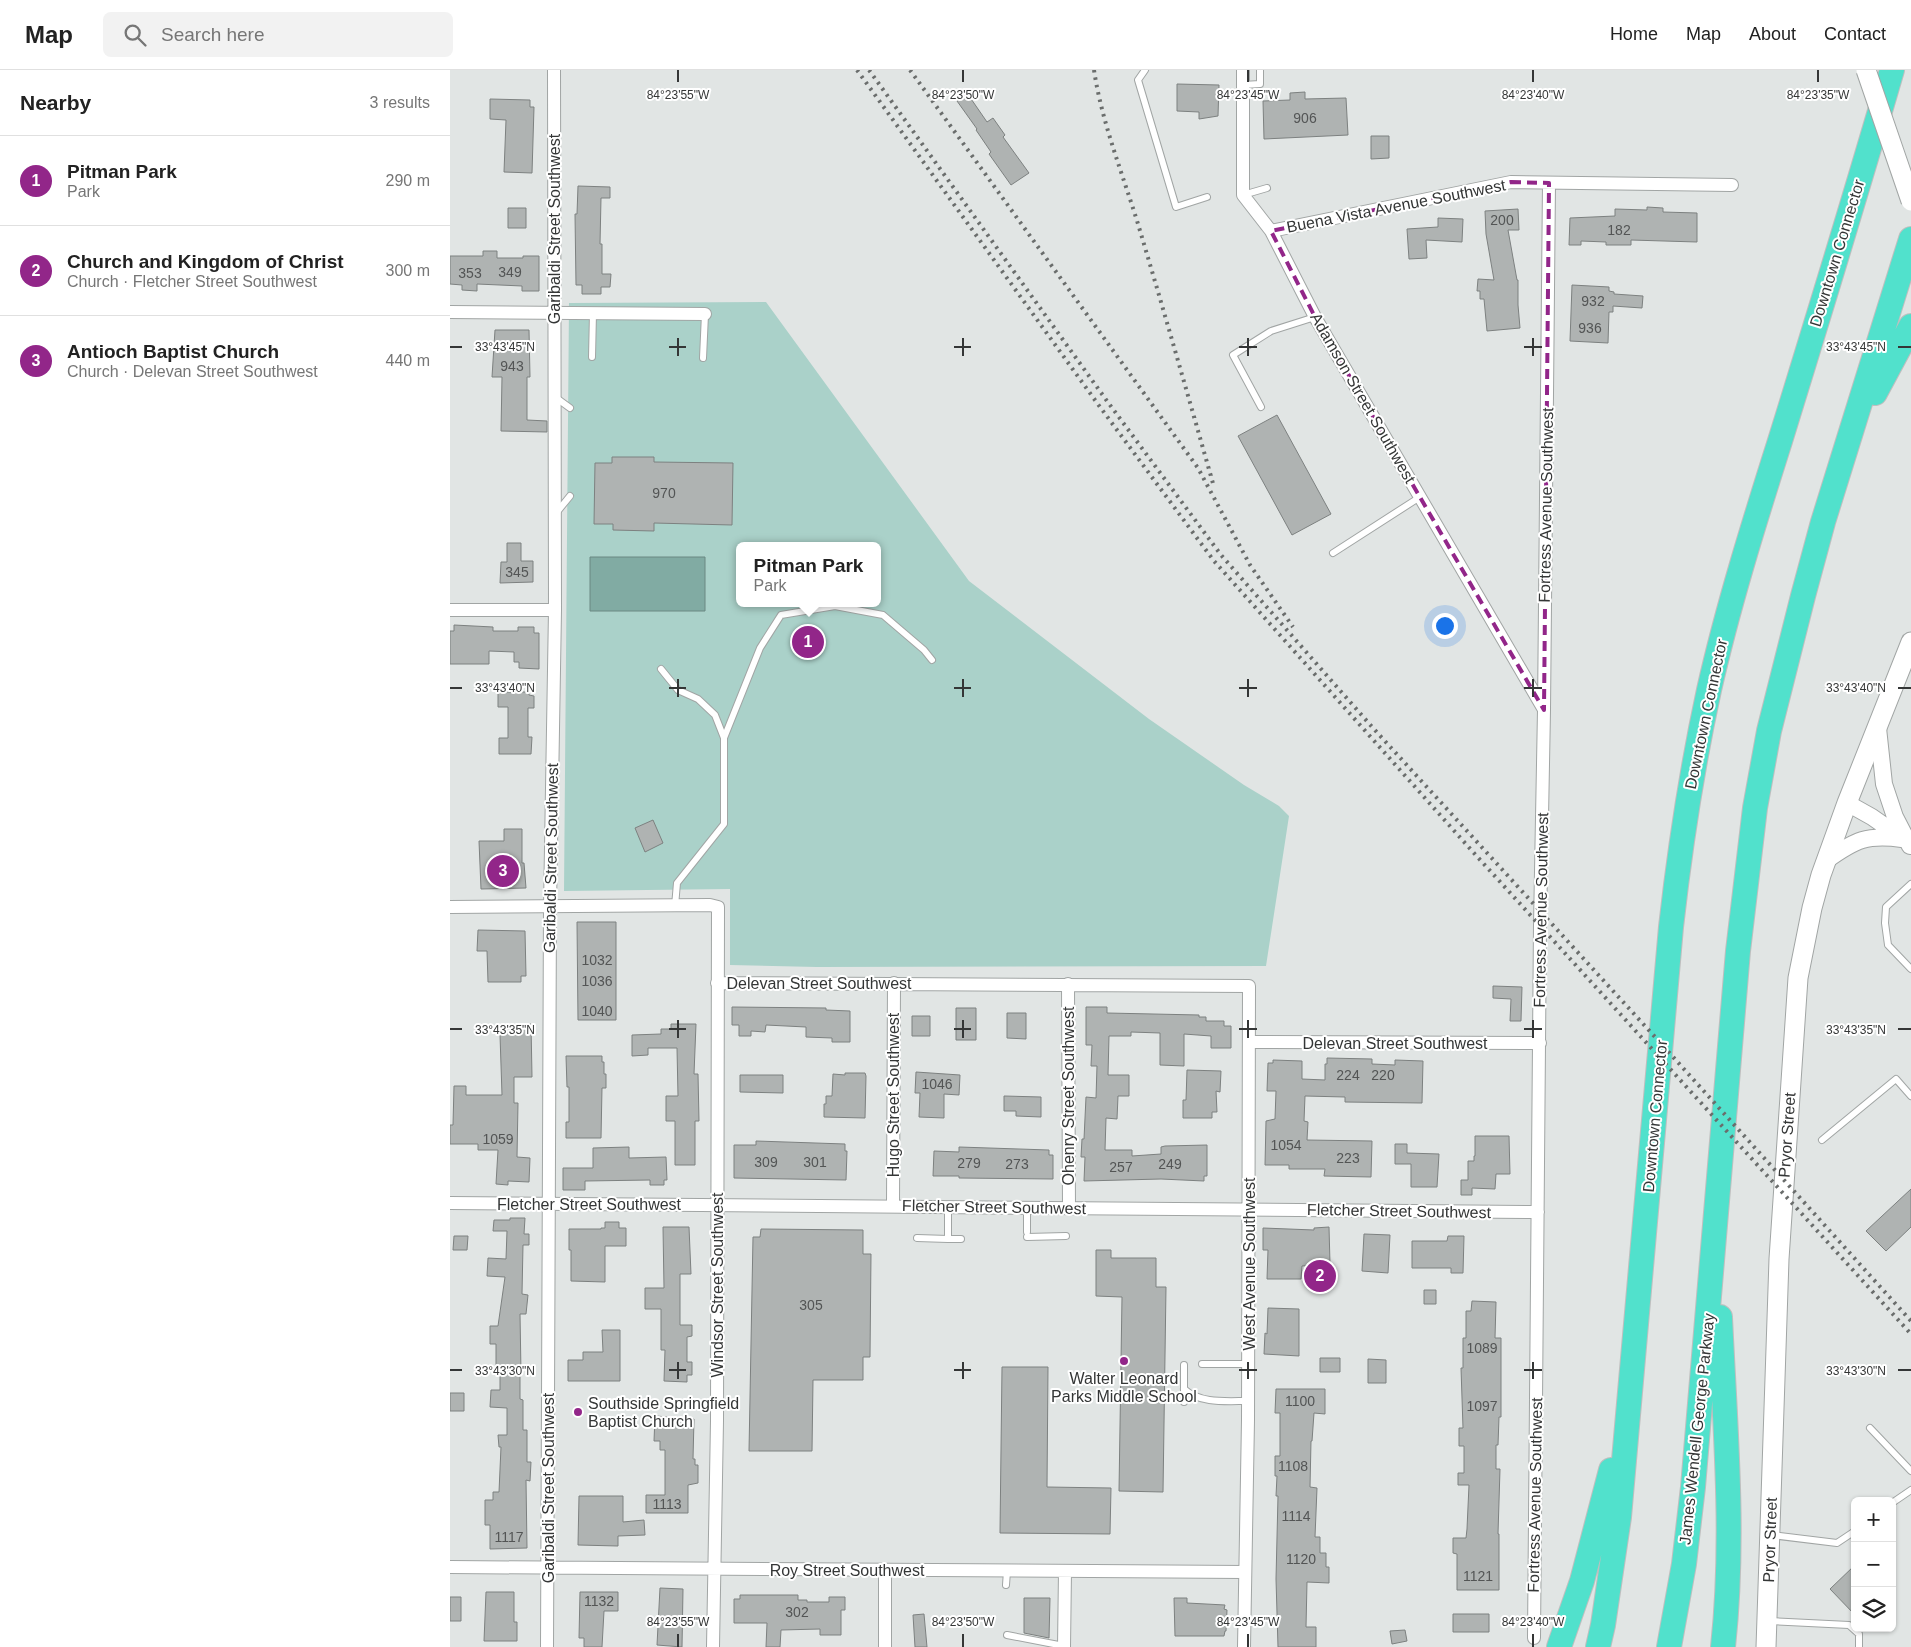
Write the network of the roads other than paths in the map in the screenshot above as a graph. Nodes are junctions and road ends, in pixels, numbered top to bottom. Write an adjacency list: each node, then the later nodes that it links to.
1 (554, 70): 17 (street, Garibaldi Street Southwest)
2 (1145, 70): 12 (lane)
3 (1243, 70): 7 (street)
4 (1260, 70): 7 (lane)
5 (1866, 70): 13 (main road, bridge)
6 (1892, 70): 75 (highway, Downtown Connector)
7 (1243, 85): 11 (street)
8 (1549, 183): 9 (street, Buena Vista Avenue Southwest); 14 (street, Buena Vista Avenue Southwest); 39 (street, Fortress Avenue Southwest)
9 (1732, 185)
10 (1266, 188): 11 (lane)
11 (1243, 195): 14 (street, Adamson Street Southwest)
12 (1207, 197)
13 (1911, 201)
14 (1271, 231): 20 (street, Adamson Street Southwest)
15 (1911, 239): 27 (highway)
16 (450, 312): 17 (street)
17 (554, 313): 18 (street); 24 (street, Garibaldi Street Southwest)
18 (593, 313): 19 (street); 22 (lane)
19 (705, 314): 23 (lane)
20 (1315, 317): 25 (lane); 29 (street, Adamson Street Southwest)
21 (1911, 326): 27 (highway)
22 (592, 357)
23 (704, 358)
24 (554, 396): 26 (lane); 30 (street, Garibaldi Street Southwest)
25 (1260, 407)
26 (570, 408)
27 (1849, 441): 66 (highway)
28 (570, 496): 30 (lane)
29 (1420, 497): 31 (lane); 39 (street, Adamson Street Southwest)
30 (554, 515): 35 (street, Garibaldi Street Southwest)
31 (1333, 553)
32 (829, 607): 41 (lane)
33 (840, 607): 37 (lane)
34 (450, 610): 35 (street)
35 (555, 610): 48 (street, Garibaldi Street Southwest)
36 (1911, 642): 40 (main road, Pryor Street)
37 (932, 660)
38 (661, 669): 41 (lane)
39 (1544, 710): 55 (street, Fortress Avenue Southwest)
40 (1878, 728): 42 (main road, Pryor Street); 43 (street)
41 (724, 738): 47 (lane)
42 (1847, 803): 43 (street); 44 (main road, Pryor Street)
43 (1908, 844): 44 (street)
44 (1827, 860): 84 (main road, Pryor Street)
45 (1911, 884): 49 (lane)
46 (450, 906): 48 (street, Delevan Street Southwest)
47 (675, 906): 48 (street, Delevan Street Southwest); 50 (street, Delevan Street Southwest)
48 (550, 907): 59 (street, Garibaldi Street Southwest)
49 (1911, 969)
50 (718, 983): 51 (street, Delevan Street Southwest); 60 (street, Windsor Street Southwest)
51 (894, 983): 52 (street, Delevan Street Southwest); 61 (street, Hugo Street Southwest)
52 (1068, 984): 53 (street, Delevan Street Southwest); 64 (street, Ohenry Street Southwest)
53 (1175, 985): 54 (street, West Avenue Southwest)
54 (1249, 1042): 55 (street, Delevan Street Southwest); 65 (street, West Avenue Southwest)
55 (1540, 1043): 67 (street, Fortress Avenue Southwest)
56 (1911, 1096): 57 (lane)
57 (1822, 1140)
58 (450, 1203): 59 (street, Fletcher Street Southwest)
59 (550, 1203): 60 (street, Fletcher Street Southwest); 86 (street, Garibaldi Street Southwest)
60 (718, 1205): 61 (street, Fletcher Street Southwest); 87 (street, Windsor Street Southwest)
61 (892, 1206): 62 (street, Fletcher Street Southwest)
62 (948, 1207): 63 (street, Fletcher Street Southwest); 70 (lane)
63 (1027, 1208): 64 (street, Fletcher Street Southwest); 68 (lane)
64 (1069, 1208): 65 (street, Fletcher Street Southwest)
65 (1249, 1209): 67 (street, Fletcher Street Southwest); 73 (street, West Avenue Southwest)
66 (1717, 1210): 103 (highway, James Wendell George Parkway); 104 (highway)
67 (1538, 1212): 95 (street, Fortress Avenue Southwest)
68 (1066, 1236)
69 (916, 1238): 70 (lane)
70 (948, 1239): 71 (lane)
71 (961, 1239)
72 (1202, 1364): 73 (lane)
73 (1248, 1364): 77 (street, West Avenue Southwest)
74 (1184, 1365): 76 (lane)
75 (1632, 1380): 101 (highway); 102 (highway)
76 (1184, 1388): 77 (lane); 78 (lane)
77 (1248, 1401): 91 (street, West Avenue Southwest)
78 (1184, 1402)
79 (1870, 1428): 80 (lane)
80 (1911, 1471)
81 (1911, 1490): 82 (lane)
82 (1896, 1500)
83 (1851, 1533): 84 (lane)
84 (1770, 1535): 93 (main road, Pryor Street)
85 (450, 1567): 86 (street, Roy Street Southwest)
86 (548, 1568): 87 (street, Roy Street Southwest); 97 (street, Garibaldi Street Southwest)
87 (714, 1569): 88 (street, Roy Street Southwest); 98 (street, Windsor Street Southwest)
88 (885, 1571): 89 (street, Roy Street Southwest); 99 (street)
89 (1007, 1571): 90 (street, Roy Street Southwest); 92 (lane)
90 (1065, 1571): 91 (street, Roy Street Southwest); 96 (street)
91 (1244, 1572): 100 (street, West Avenue Southwest)
92 (1006, 1585)
93 (1767, 1621): 105 (main road, Pryor Street); 106 (lane)
94 (1007, 1635): 96 (lane)
95 (1534, 1638)
96 (1064, 1646)
97 (547, 1647)
98 (713, 1647)
99 (885, 1647)
100 (1244, 1647)
101 (1559, 1647)
102 (1598, 1647)
103 (1669, 1647)
104 (1723, 1647)
105 (1766, 1647)
106 (1859, 1647)

